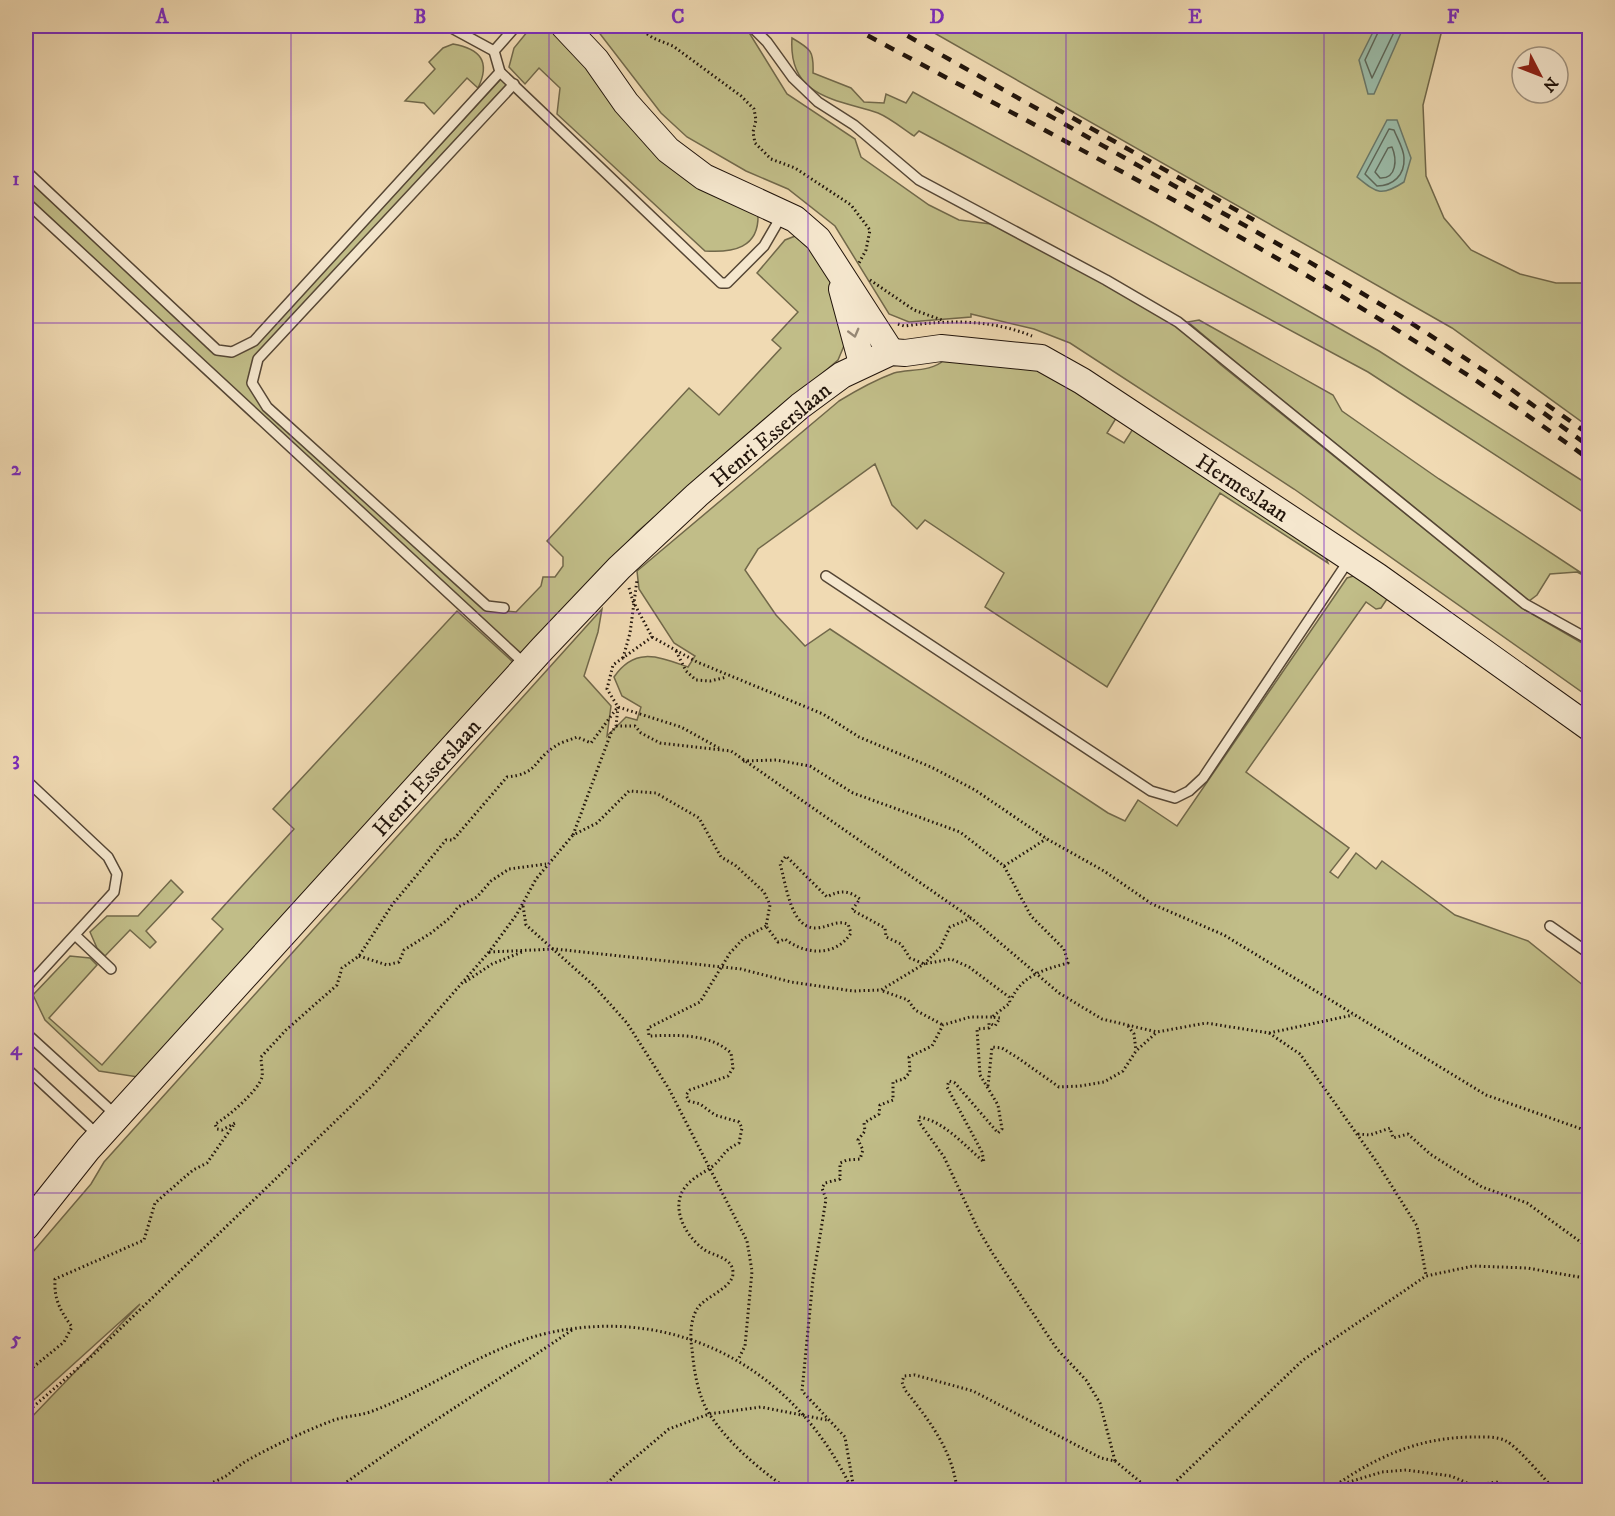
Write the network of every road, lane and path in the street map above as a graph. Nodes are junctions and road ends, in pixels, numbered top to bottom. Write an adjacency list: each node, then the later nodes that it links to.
1 (448, 26): 6 (lane)
2 (516, 26): 6 (lane)
3 (564, 26): 11 (street)
4 (636, 26): 12 (path)
5 (751, 26): 26 (lane)
6 (494, 51): 7 (lane)
7 (500, 72): 8 (lane); 9 (lane)
8 (514, 84): 11 (lane); 24 (lane)
9 (26, 171)
10 (26, 202): 29 (lane)
11 (783, 213): 12 (street)
12 (846, 265): 17 (street); 18 (street, one-way to 18)
13 (865, 276): 14 (path)
14 (946, 321)
15 (938, 322): 16 (path)
16 (939, 328)
17 (891, 352): 18 (street); 19 (street, Hermeslaan)
18 (862, 363): 29 (street, Henri Esserslaan)
19 (1350, 558): 21 (lane); 33 (street, Hermeslaan)
20 (642, 570): 23 (path)
21 (826, 576)
22 (628, 584): 23 (path)
23 (633, 601): 25 (path); 28 (path)
24 (504, 608)
25 (652, 637): 27 (path); 28 (path)
26 (1590, 640)
27 (676, 651): 30 (path); 30 (path)
28 (623, 658): 31 (path)
29 (526, 666): 69 (street, Henri Esserslaan)
30 (729, 676): 38 (path)
31 (618, 706): 32 (path); 34 (path); 50 (path)
32 (616, 726): 34 (path); 37 (path)
33 (1590, 728)
34 (721, 749): 35 (path)
35 (743, 761): 40 (path); 42 (path)
36 (26, 780): 45 (lane)
37 (573, 835): 39 (path); 43 (path)
38 (1047, 839): 40 (path); 59 (path)
39 (548, 864): 41 (path); 50 (path)
40 (1004, 866): 54 (path)
41 (522, 905): 46 (path); 48 (path)
42 (971, 918): 51 (path); 54 (path)
43 (766, 926): 51 (path); 52 (path)
44 (1550, 926): 49 (lane)
45 (75, 935): 53 (lane); 56 (lane)
46 (555, 949): 47 (path); 52 (path); 73 (path)
47 (526, 950): 48 (path); 55 (path)
48 (489, 952): 55 (path)
49 (1590, 954)
50 (359, 956): 81 (path)
51 (924, 964): 57 (path); 58 (path)
52 (721, 968): 57 (path); 73 (path)
53 (111, 969)
54 (1035, 972): 58 (path); 62 (path)
55 (461, 984): 82 (path)
56 (26, 988)
57 (881, 990): 61 (path)
58 (1010, 1003): 60 (path)
59 (1355, 1014): 65 (path); 70 (path)
60 (992, 1017): 61 (path); 68 (path)
61 (943, 1025): 85 (path)
62 (1128, 1026): 63 (path); 66 (path)
63 (1156, 1032): 65 (path); 66 (path)
64 (26, 1033): 69 (lane)
65 (1269, 1033): 71 (path)
66 (1136, 1052): 68 (path)
67 (26, 1068): 72 (lane)
68 (988, 1088): 86 (path)
69 (117, 1116): 72 (street, Henri Esserslaan)
70 (1590, 1132)
71 (1357, 1133): 75 (path); 76 (path)
72 (99, 1136): 74 (street, Henri Esserslaan)
73 (711, 1168): 79 (path); 80 (path)
74 (26, 1227)
75 (1590, 1245)
76 (1426, 1276): 77 (path); 96 (path)
77 (1590, 1279)
78 (573, 1329): 79 (path); 89 (path); 90 (path)
79 (691, 1339): 80 (path); 83 (path)
80 (738, 1361): 84 (path)
81 (26, 1373)
82 (26, 1413)
83 (709, 1414): 84 (path); 91 (path); 92 (path)
84 (802, 1415): 85 (path); 93 (path)
85 (829, 1420): 93 (path)
86 (1114, 1461): 94 (path); 95 (path)
87 (1550, 1486): 88 (path); 88 (path); 98 (path)
88 (1333, 1487): 97 (path)
89 (197, 1491)
90 (336, 1491)
91 (601, 1491)
92 (789, 1491)
93 (853, 1491)
94 (957, 1491)
95 (1150, 1491)
96 (1167, 1491)
97 (1329, 1491)
98 (1555, 1491)

